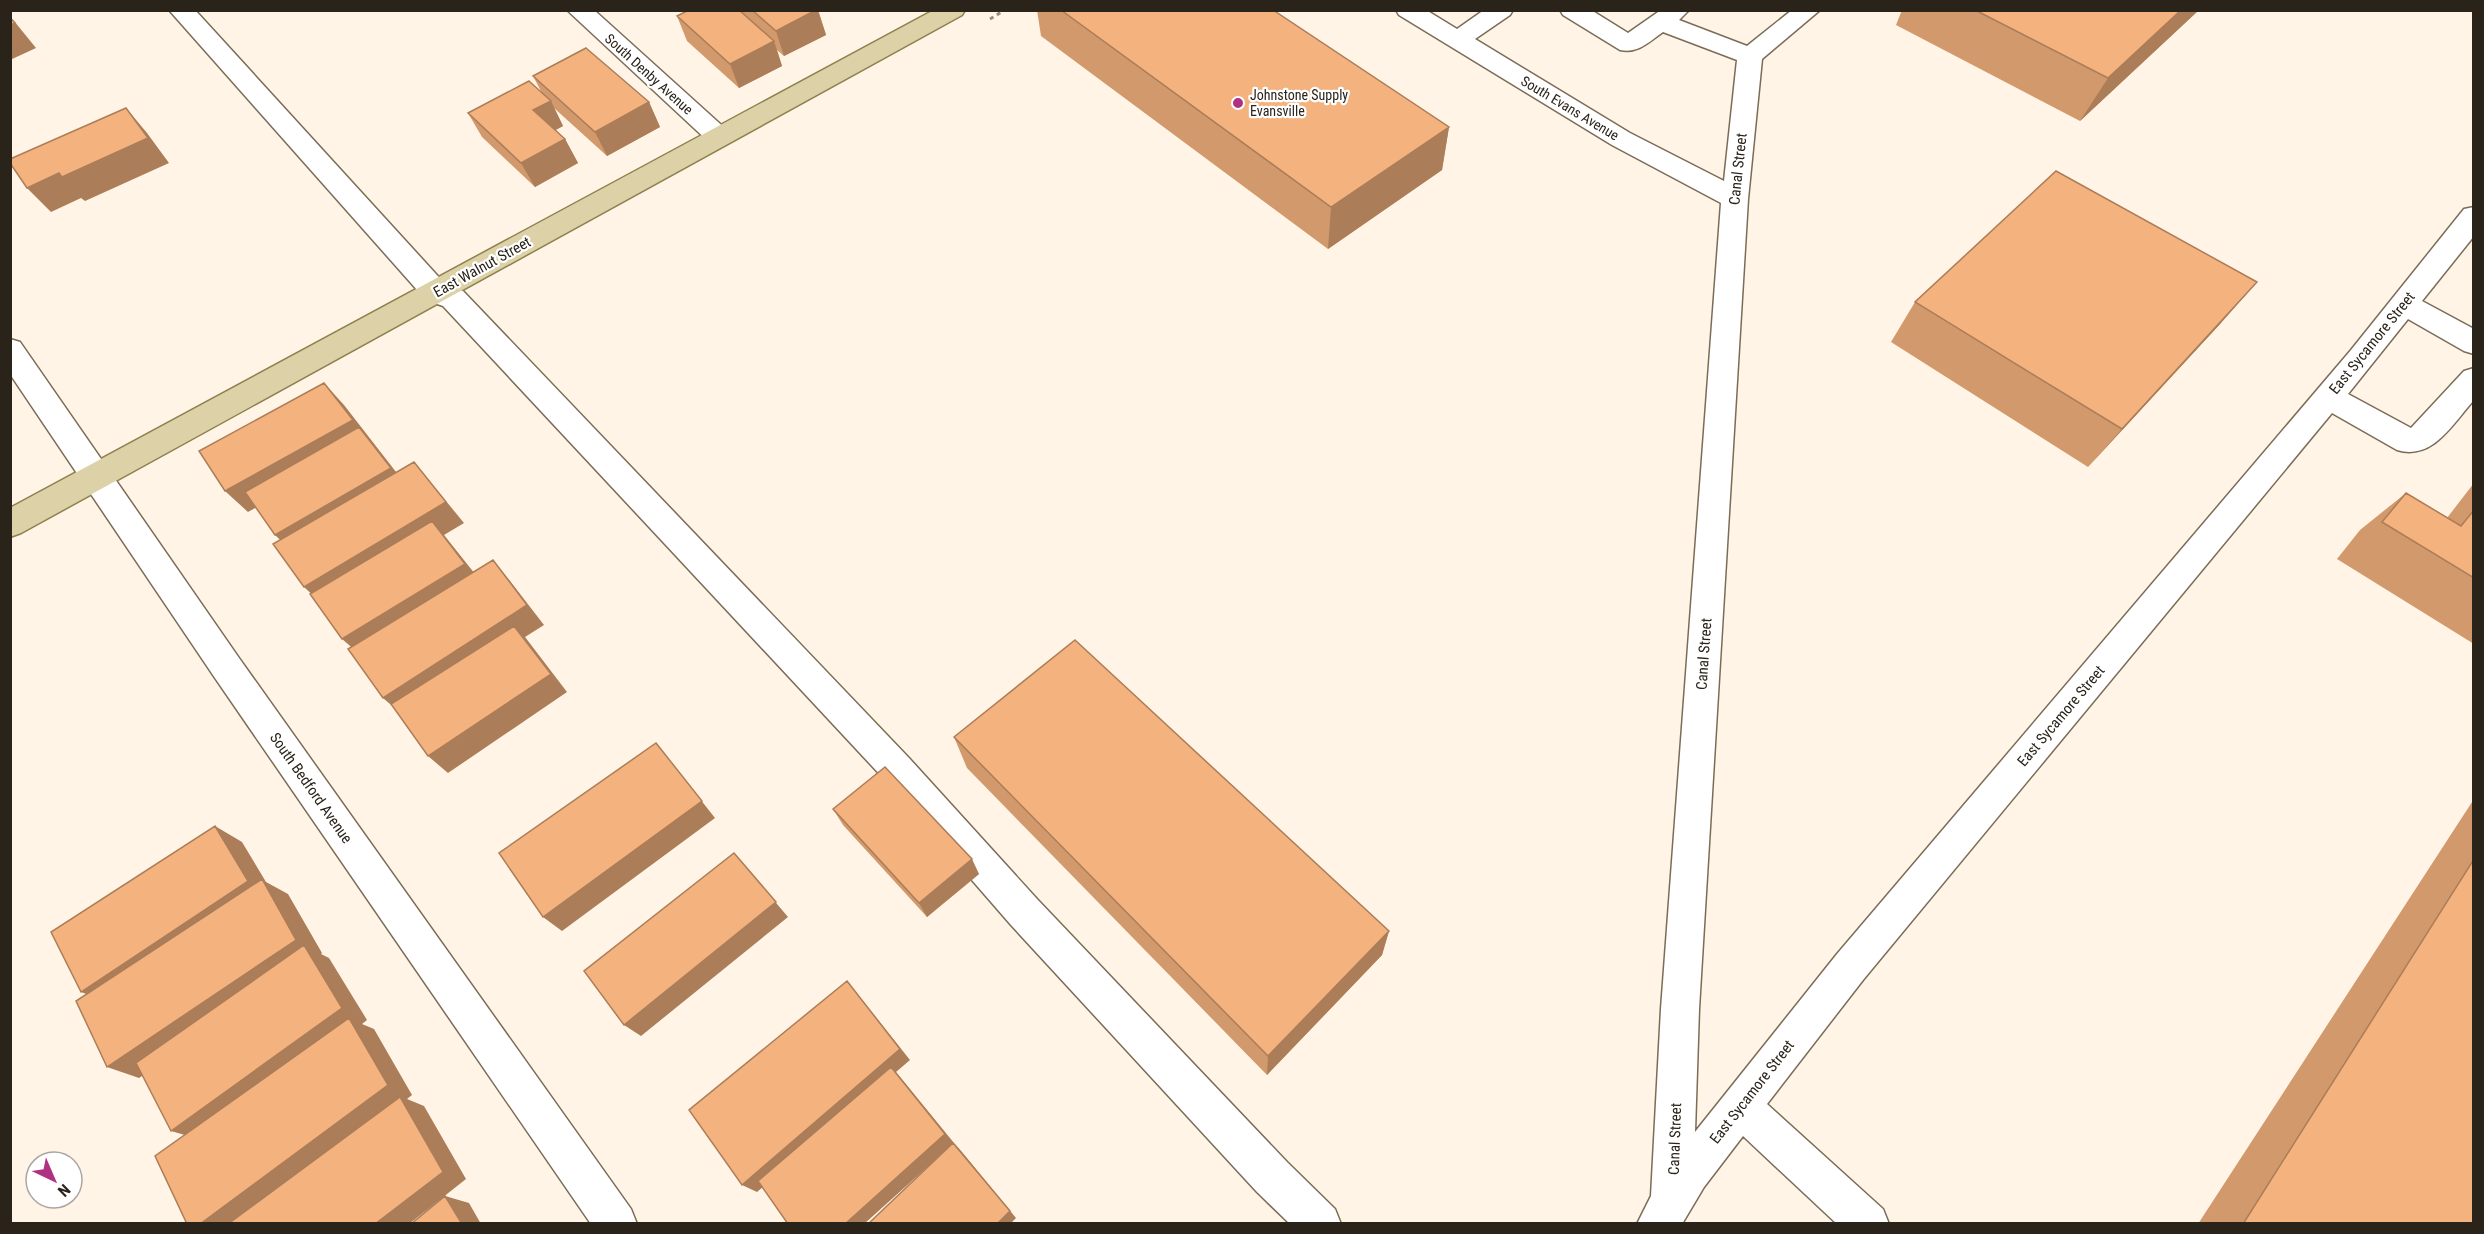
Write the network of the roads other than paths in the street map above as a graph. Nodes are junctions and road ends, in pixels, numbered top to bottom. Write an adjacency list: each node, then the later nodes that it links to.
1 (181, 10): 14 (street)
2 (579, 10): 11 (street, South Denby Avenue)
3 (953, 10): 11 (main road, East Walnut Street)
4 (1408, 10): 9 (street, South Evans Avenue)
5 (1501, 10): 9 (street)
6 (1572, 10): 8 (street)
7 (1808, 10): 10 (street)
8 (1669, 16): 10 (street)
9 (1457, 40): 12 (street, South Evans Avenue)
10 (1749, 70): 12 (street, Canal Street)
11 (719, 137): 14 (main road, East Walnut Street)
12 (1735, 199): 23 (street, Canal Street)
13 (2474, 216): 15 (street, East Sycamore Street)
14 (436, 293): 20 (main road, East Walnut Street); 25 (street)
15 (2404, 304): 16 (street); 19 (street, East Sycamore Street)
16 (2474, 343)
17 (10, 350): 20 (street, South Bedford Avenue)
18 (2474, 380): 19 (street)
19 (2329, 396): 22 (street, East Sycamore Street)
20 (98, 477): 21 (main road, East Walnut Street); 24 (street, South Bedford Avenue)
21 (10, 524)
22 (1741, 1107): 23 (street, East Sycamore Street); 26 (street)
23 (1667, 1216)
24 (616, 1224)
25 (1320, 1224)
26 (1868, 1224)

